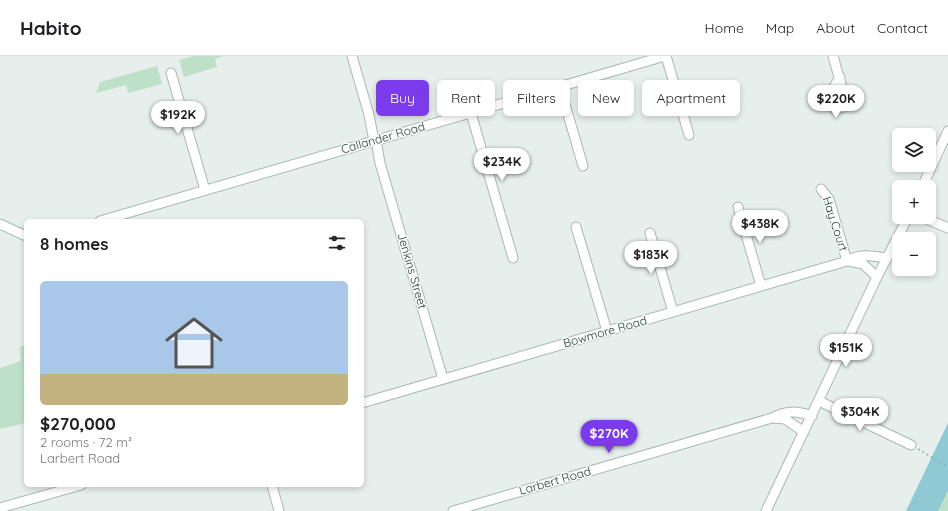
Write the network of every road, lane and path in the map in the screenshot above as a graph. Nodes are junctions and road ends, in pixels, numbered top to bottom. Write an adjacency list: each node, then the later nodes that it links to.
1 (352, 56): 12 (street, Jenkins Street)
2 (666, 56): 6 (street, Callander Road); 11 (street)
3 (833, 56): 5 (street)
4 (171, 73): 16 (street)
5 (840, 77)
6 (570, 83)
7 (461, 116): 12 (street, Callander Road)
8 (472, 116): 26 (street)
9 (569, 116): 13 (street)
10 (948, 131): 14 (street)
11 (689, 135)
12 (375, 141): 16 (street, Callander Road); 33 (street, Jenkins Street)
13 (583, 166)
14 (925, 180)
15 (821, 189): 28 (street, Hay Court)
16 (205, 190): 18 (street, Callander Road)
17 (738, 207): 30 (street)
18 (117, 219)
19 (936, 223): 23 (street)
20 (0, 224): 25 (street)
21 (904, 224): 27 (street)
22 (576, 227): 32 (street)
23 (948, 228)
24 (650, 233): 31 (street)
25 (24, 235)
26 (513, 258)
27 (886, 258): 28 (street, Bowmore Road); 29 (street)
28 (847, 261): 29 (street); 30 (street, Bowmore Road)
29 (877, 277): 34 (street)
30 (762, 286): 31 (street, Bowmore Road)
31 (673, 312): 32 (street, Bowmore Road)
32 (607, 331): 33 (street, Bowmore Road)
33 (443, 379): 35 (street, Bowmore Road)
34 (819, 401): 36 (street); 39 (street)
35 (364, 402)
36 (812, 416): 37 (street, Larbert Road); 38 (street)
37 (772, 418): 38 (street, Larbert Road); 45 (street, Larbert Road)
38 (804, 432): 46 (street)
39 (911, 445): 40 (path)
40 (948, 467)
41 (74, 487): 43 (street)
42 (273, 487): 44 (street)
43 (0, 508)
44 (279, 511)
45 (453, 511)
46 (766, 511)

